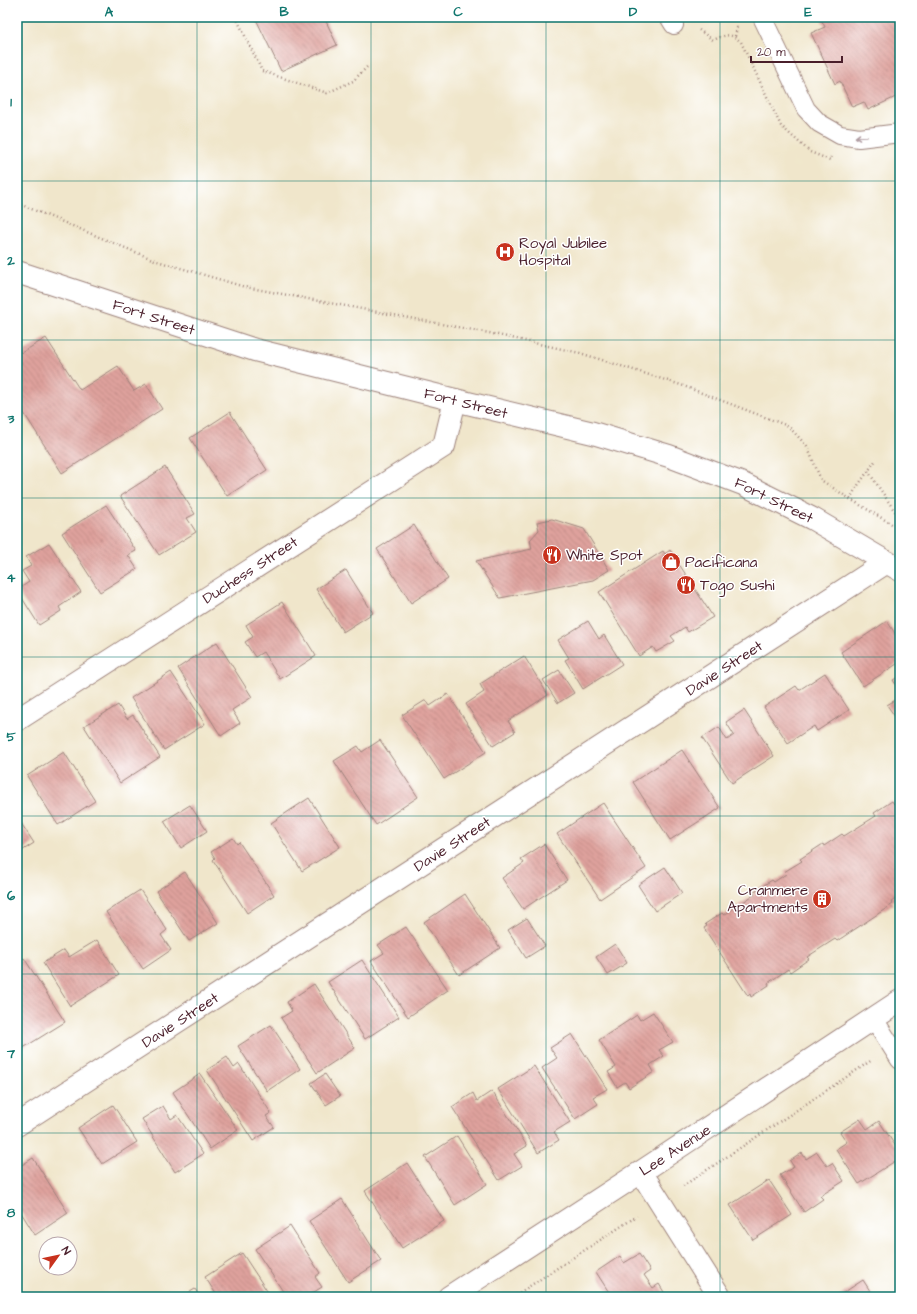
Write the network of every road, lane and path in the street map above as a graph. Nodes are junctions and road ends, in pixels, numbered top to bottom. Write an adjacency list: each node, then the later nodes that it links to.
1 (236, 17): 3 (path)
2 (762, 17): 4 (lane, one-way to 2)
3 (367, 67)
4 (900, 133)
5 (17, 203): 10 (path)
6 (17, 272): 7 (street, Fort Street)
7 (455, 400): 13 (street, Fort Street); 14 (street, Duchess Street)
8 (876, 460): 9 (path)
9 (868, 470): 10 (path); 11 (path)
10 (850, 499): 12 (path)
11 (900, 519)
12 (900, 529)
13 (894, 566): 18 (street, Davie Street)
14 (17, 720)
15 (900, 1001): 16 (street, Lee Avenue)
16 (874, 1019): 17 (lane); 19 (street, Lee Avenue)
17 (896, 1053): 20 (path)
18 (17, 1125)
19 (641, 1172): 20 (street); 21 (street, Lee Avenue)
20 (660, 1202): 22 (path); 23 (street)
21 (449, 1297)
22 (513, 1297)
23 (720, 1297)

